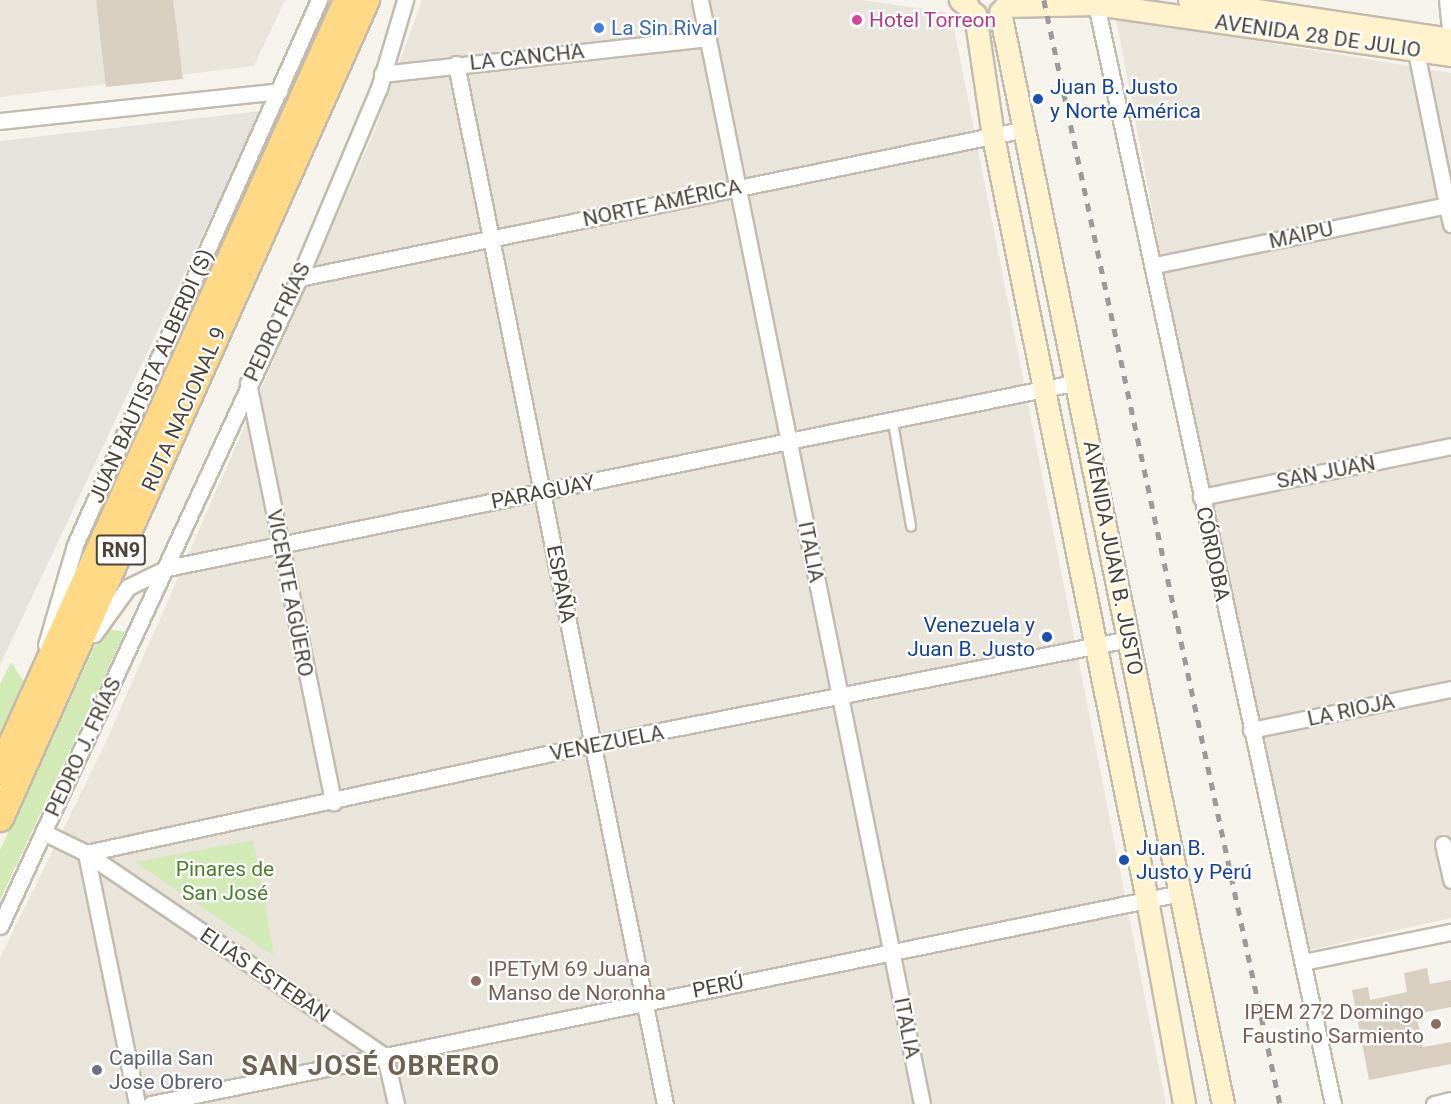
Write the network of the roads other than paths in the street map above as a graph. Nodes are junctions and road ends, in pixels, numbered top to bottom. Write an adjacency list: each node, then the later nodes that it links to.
1 (320, 0): 17 (street, JUAN BAUTISTA ALBERDI (S))
2 (347, 0): 43 (highway, RUTA NACIONAL 9 / RN9)
3 (366, 0): 40 (highway, RUTA NACIONAL 9 / RN9)
4 (405, 0): 16 (street, PEDRO FRÍAS)
5 (700, 0): 11 (street, ITALIA)
6 (1189, 0): 13 (main road, AVENIDA 28 DE JULIO)
7 (1446, 1): 12 (street)
8 (1096, 4): 10 (main road, AVENIDA 28 DE JULIO); 13 (main road, AVENIDA 28 DE JULIO); 25 (street, CÓRDOBA)
9 (967, 5): 10 (main road, AVENIDA 28 DE JULIO); 20 (main road, AVENIDA JUAN B. JUSTO)
10 (1004, 6): 19 (main road, AVENIDA JUAN B. JUSTO)
11 (708, 39): 15 (street, LA CANCHA); 21 (street, ITALIA)
12 (1451, 39): 13 (main road, AVENIDA 28 DE JULIO)
13 (1414, 42): 14 (main road, AVENIDA 28 DE JULIO); 22 (street)
14 (1451, 55)
15 (456, 64): 16 (street, LA CANCHA); 24 (street, ESPAÑA)
16 (382, 74): 26 (street, PEDRO FRÍAS)
17 (279, 91): 18 (street); 43 (street, JUAN BAUTISTA ALBERDI (S))
18 (0, 121)
19 (1026, 129): 20 (street, NORTE AMÉRICA); 27 (main road, AVENIDA JUAN B. JUSTO)
20 (993, 136): 21 (street, NORTE AMÉRICA); 29 (main road, AVENIDA JUAN B. JUSTO)
21 (738, 188): 24 (street, NORTE AMÉRICA); 31 (street, ITALIA)
22 (1447, 205): 23 (street); 25 (street, MAIPU)
23 (1451, 224)
24 (491, 238): 26 (street, NORTE AMÉRICA); 33 (street, ESPAÑA)
25 (1155, 265): 34 (street, CÓRDOBA)
26 (298, 278): 28 (street, PEDRO FRÍAS)
27 (1078, 382): 29 (street, PARAGUAY); 38 (main road, AVENIDA JUAN B. JUSTO)
28 (248, 383): 36 (street, VICENTE AGÜERO); 37 (street, PEDRO FRÍAS)
29 (1044, 392): 30 (street, PARAGUAY); 39 (main road, AVENIDA JUAN B. JUSTO)
30 (893, 423): 31 (street, PARAGUAY); 35 (lane)
31 (790, 444): 33 (street, PARAGUAY); 42 (street, ITALIA)
32 (1451, 447): 34 (street, SAN JUAN)
33 (542, 491): 36 (street, PARAGUAY); 45 (street, ESPAÑA)
34 (1201, 497): 44 (street, CÓRDOBA)
35 (911, 526)
36 (281, 546): 37 (street, PARAGUAY); 47 (street, VICENTE AGÜERO)
37 (167, 568): 40 (street, PARAGUAY); 49 (street, PEDRO J. FRÍAS)
38 (1129, 639): 39 (street, VENEZUELA); 53 (main road, AVENIDA JUAN B. JUSTO)
39 (1096, 646): 42 (street, VENEZUELA); 54 (main road, AVENIDA JUAN B. JUSTO)
40 (61, 684): 48 (highway, RUTA NACIONAL 9 / RN9)
41 (1451, 689): 44 (street, LA RIOJA)
42 (841, 698): 45 (street, VENEZUELA); 57 (street, ITALIA)
43 (31, 701): 46 (highway, RUTA NACIONAL 9 / RN9)
44 (1251, 730): 58 (street, CÓRDOBA)
45 (593, 744): 47 (street, VENEZUELA); 59 (street, ESPAÑA)
46 (0, 771)
47 (333, 802): 51 (street, VENEZUELA)
48 (0, 818)
49 (43, 832): 51 (street, ELIAS ESTEBAN); 55 (street, PEDRO J. FRÍAS)
50 (1443, 844): 52 (street)
51 (86, 853): 60 (street, ELIAS ESTEBAN); 62 (street)
52 (1451, 880)
53 (1181, 893): 54 (street, PERÚ); 68 (main road, AVENIDA JUAN B. JUSTO)
54 (1147, 900): 57 (street, PERÚ); 67 (main road, AVENIDA JUAN B. JUSTO)
55 (0, 926)
56 (1451, 932): 58 (street)
57 (892, 952): 59 (street, PERÚ); 66 (street, ITALIA)
58 (1304, 962): 69 (street, CÓRDOBA)
59 (644, 1000): 60 (street, PERÚ); 65 (street, ESPAÑA)
60 (385, 1056): 63 (street, PERÚ); 64 (street)
61 (1451, 1100): 70 (street)
62 (137, 1104)
63 (151, 1104)
64 (396, 1104)
65 (665, 1104)
66 (922, 1104)
67 (1184, 1104)
68 (1223, 1104)
69 (1333, 1104)
70 (1434, 1104)

